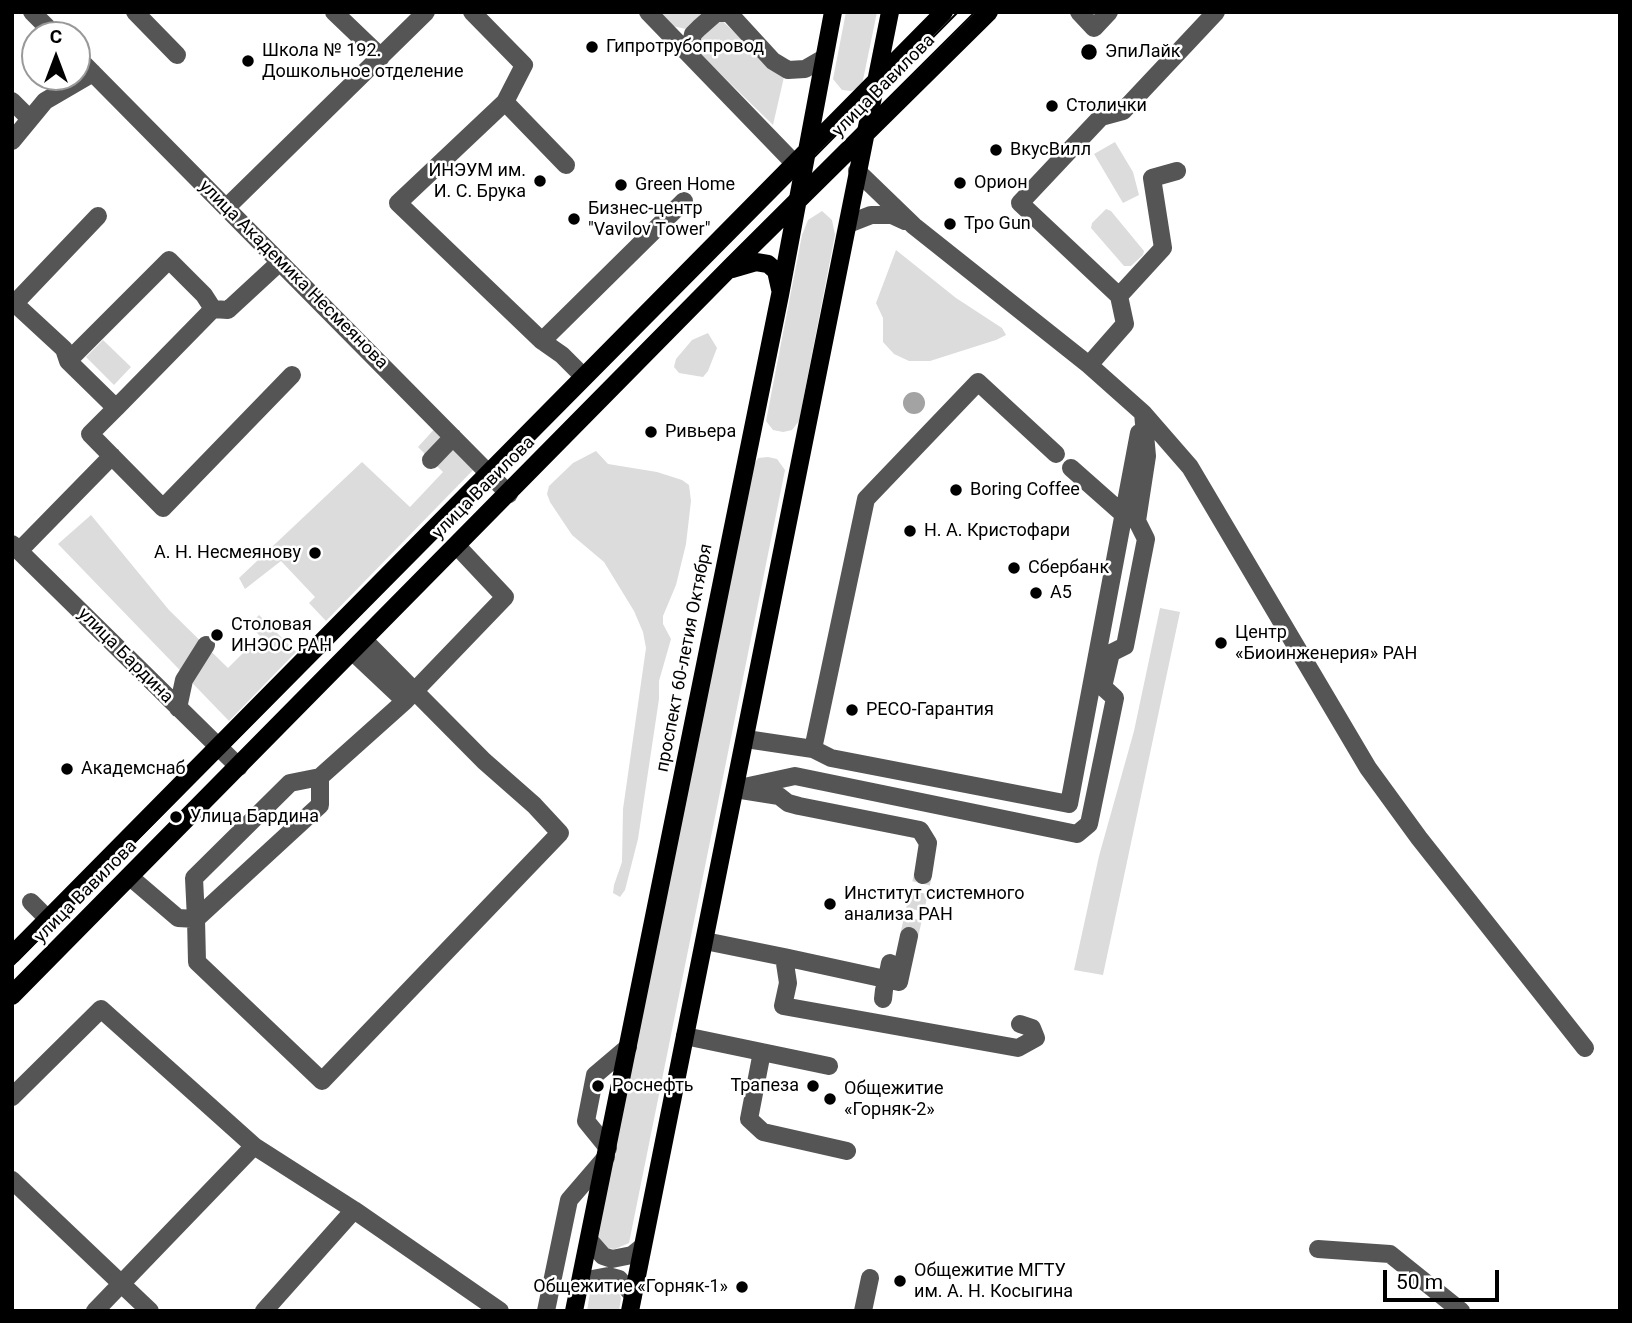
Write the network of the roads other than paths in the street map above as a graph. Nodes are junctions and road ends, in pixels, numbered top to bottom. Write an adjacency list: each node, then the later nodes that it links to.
1 (135, 12): 19 (street)
2 (334, 12): 20 (street)
3 (426, 12): 20 (street)
4 (472, 12): 25 (street)
5 (648, 12): 17 (street)
6 (710, 12): 17 (street)
7 (833, 12): 21 (main road, проспект 60-летия Октября)
8 (890, 12): 23 (main road)
9 (924, 12): 10 (main road)
10 (930, 12)
11 (944, 12): 23 (main road, улица Вавилова)
12 (989, 12): 27 (main road, улица Вавилова)
13 (1079, 12): 14 (street)
14 (1110, 12)
15 (1216, 12): 43 (street)
16 (728, 13): 18 (street); 21 (street)
17 (666, 29): 18 (street)
18 (689, 54): 30 (street)
19 (177, 55)
20 (381, 57): 36 (street)
21 (824, 58): 29 (main road, проспект 60-летия Октября)
22 (93, 73): 26 (street); 36 (street, улица Академика Несмеянова)
23 (875, 82): 27 (main road); 29 (main road, улица Вавилова)
24 (12, 101): 26 (street)
25 (505, 102): 31 (street); 46 (street)
26 (30, 119): 28 (street)
27 (864, 135): 32 (main road); 35 (main road, улица Вавилова)
28 (12, 141)
29 (808, 149): 30 (main road, улица Вавилова); 35 (main road, проспект 60-летия Октября)
30 (794, 163): 50 (main road, улица Вавилова)
31 (566, 165)
32 (857, 171): 38 (main road); 39 (street)
33 (1177, 171): 43 (street)
34 (684, 201): 46 (street)
35 (796, 204): 41 (main road, улица Вавилова); 42 (main road, проспект 60-летия Октября)
36 (226, 208): 40 (street, улица Академика Несмеянова)
37 (98, 216): 44 (street)
38 (848, 224): 39 (street); 67 (main road)
39 (914, 226): 48 (street)
40 (280, 262): 45 (street); 53 (street, улица Академика Несмеянова)
41 (729, 270): 42 (main road); 59 (main road, улица Вавилова)
42 (780, 295): 85 (main road, проспект 60-летия Октября)
43 (1119, 296): 48 (street)
44 (13, 302): 47 (street)
45 (213, 309): 47 (street); 51 (street)
46 (542, 341): 50 (street)
47 (68, 361): 51 (street)
48 (1089, 365): 52 (street)
49 (292, 375): 55 (street)
50 (584, 377): 58 (main road, улица Вавилова)
51 (116, 408): 55 (street)
52 (1143, 413): 60 (street); 72 (street); 86 (street)
53 (453, 437): 56 (street); 58 (street, улица Академика Несмеянова)
54 (1056, 454): 69 (street)
55 (112, 456): 62 (street)
56 (431, 460)
57 (1071, 468): 60 (street)
58 (489, 473): 59 (street, улица Академика Несмеянова); 68 (main road, улица Вавилова)
59 (509, 494): 61 (main road, улица Вавилова)
60 (1124, 514): 69 (street)
61 (457, 546): 64 (main road, улица Вавилова); 65 (street)
62 (16, 548): 66 (street, улица Бардина)
63 (206, 645): 66 (street)
64 (358, 646): 65 (street); 70 (main road, улица Вавилова)
65 (410, 695): 71 (street); 77 (street)
66 (178, 708): 68 (street, улица Бардина)
67 (746, 739): 69 (street); 72 (main road)
68 (218, 747): 70 (street, улица Бардина); 76 (main road, улица Вавилова)
69 (813, 748)
70 (239, 767): 74 (main road, улица Вавилова)
71 (320, 777): 77 (street); 77 (street)
72 (735, 789): 73 (street); 79 (main road)
73 (923, 875)
74 (130, 877): 77 (street); 82 (main road, улица Вавилова)
75 (31, 902): 76 (street)
76 (48, 919): 80 (main road, улица Вавилова)
77 (196, 919)
78 (909, 936): 81 (street)
79 (705, 941): 81 (street); 84 (main road)
80 (12, 955)
81 (784, 957): 83 (street)
82 (12, 996)
83 (1020, 1024)
84 (685, 1036): 87 (street); 96 (main road)
85 (628, 1047): 92 (main road, проспект 60-летия Октября); 92 (street)
86 (1585, 1048)
87 (762, 1052): 88 (street); 91 (street)
88 (829, 1066)
89 (12, 1097): 90 (street)
90 (254, 1146): 94 (street); 99 (street)
91 (847, 1151)
92 (607, 1152): 95 (main road, проспект 60-летия Октября); 106 (street)
93 (12, 1180): 99 (street)
94 (355, 1210): 104 (street); 105 (street)
95 (589, 1240): 96 (street); 100 (main road, проспект 60-летия Октября)
96 (642, 1247): 101 (main road)
97 (1318, 1249): 109 (street)
98 (870, 1278): 108 (street)
99 (121, 1285): 102 (street); 103 (street)
100 (579, 1286): 101 (street); 107 (main road, проспект 60-летия Октября)
101 (632, 1303)
102 (95, 1311)
103 (150, 1311)
104 (264, 1311)
105 (500, 1311)
106 (546, 1311)
107 (574, 1311)
108 (863, 1311)
109 (1461, 1311)

